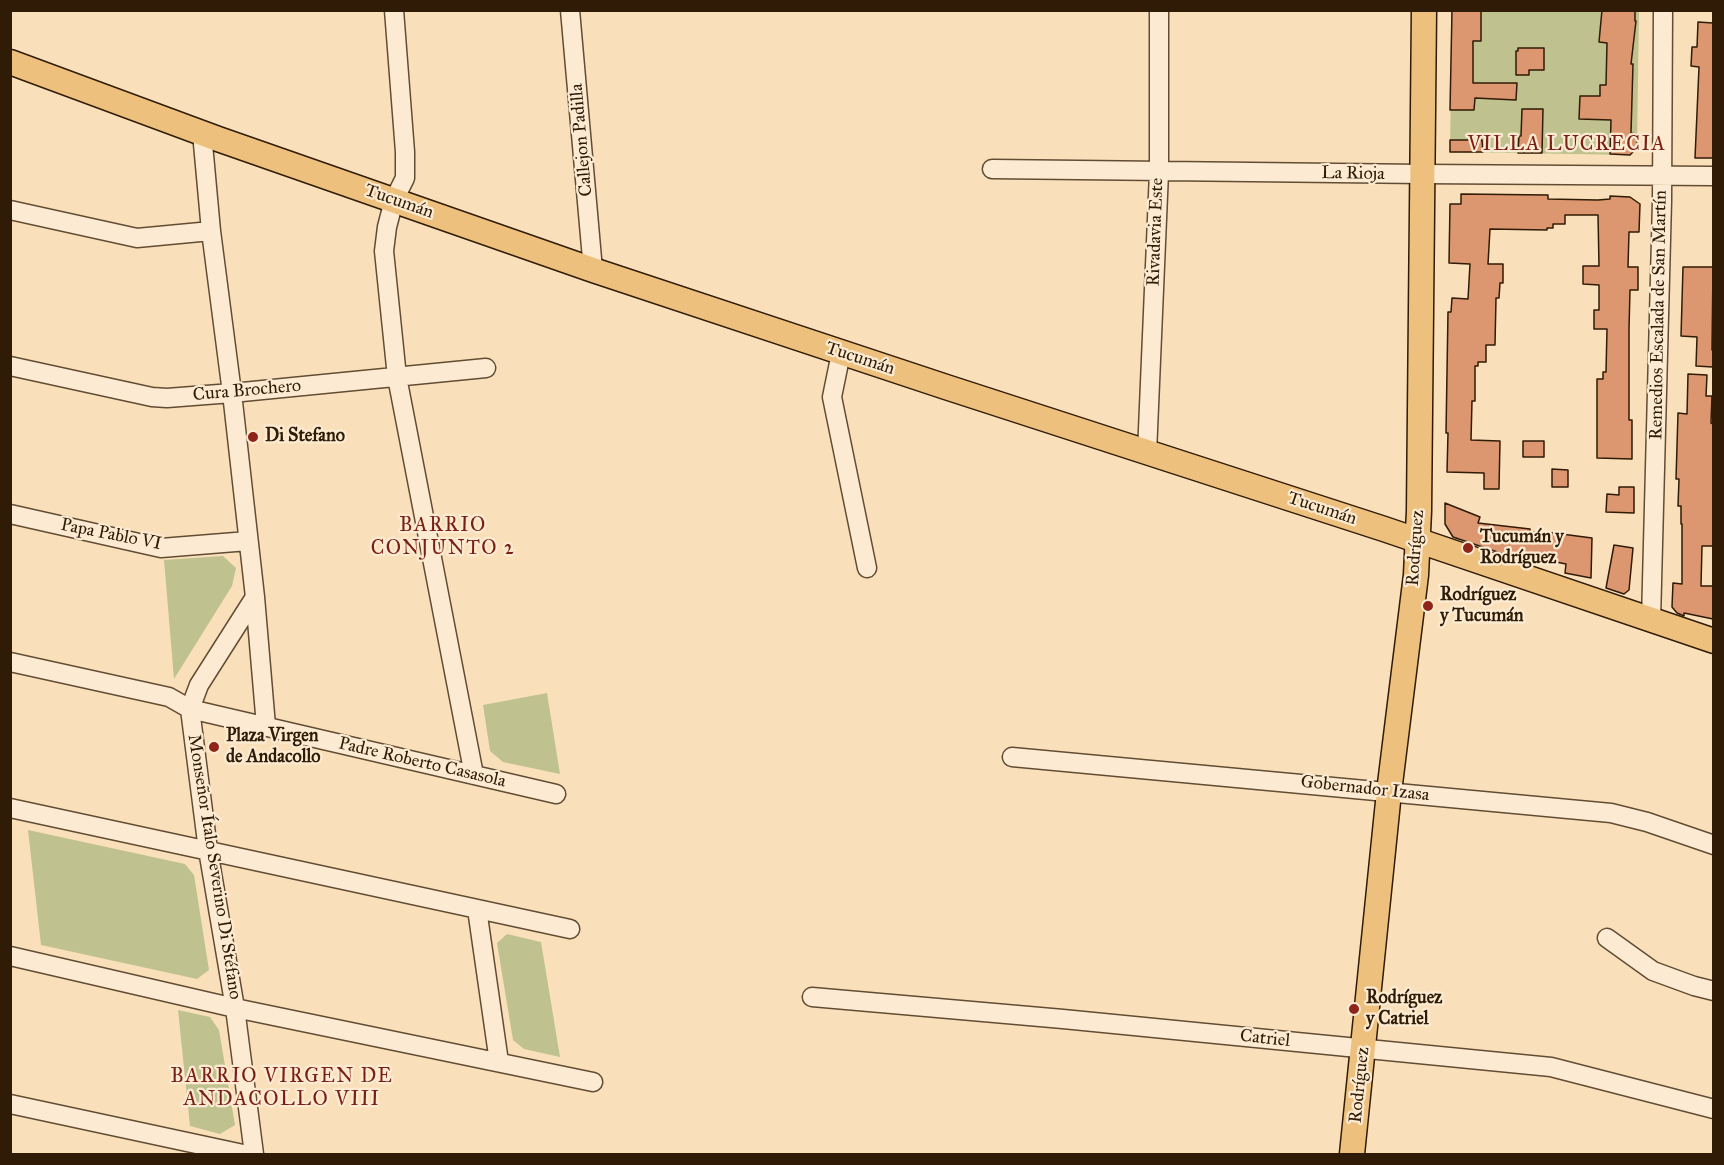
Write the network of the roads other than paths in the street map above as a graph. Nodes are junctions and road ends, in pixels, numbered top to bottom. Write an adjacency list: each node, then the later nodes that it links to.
1 (394, 10): 13 (street)
2 (570, 10): 16 (street, Callejon Padilla)
3 (1160, 10): 9 (street, Rivadavia Este)
4 (1424, 10): 10 (main road, Rodríguez)
5 (1663, 10): 11 (street, Remedios Escalada de San Martín)
6 (10, 62): 7 (main road, Tucumán)
7 (202, 133): 13 (main road, Tucumán); 15 (street)
8 (992, 169): 9 (street, La Rioja)
9 (1159, 172): 10 (street, La Rioja); 22 (street, Rivadavia Este)
10 (1423, 174): 11 (street, La Rioja); 25 (main road, Rodríguez)
11 (1662, 176): 12 (street, La Rioja); 28 (street, Remedios Escalada de San Martín)
12 (1713, 176)
13 (394, 200): 16 (main road, Tucumán); 20 (street)
14 (10, 210): 15 (street)
15 (211, 231): 21 (street)
16 (593, 270): 17 (main road, Tucumán)
17 (841, 353): 22 (main road, Tucumán); 26 (street)
18 (10, 366): 21 (street, Cura Brochero)
19 (486, 368): 20 (street, Cura Brochero)
20 (397, 377): 21 (street, Cura Brochero); 34 (street)
21 (232, 393): 24 (street)
22 (1147, 453): 25 (main road, Tucumán)
23 (10, 514): 24 (street, Papa Pablo VI)
24 (248, 541): 27 (street)
25 (1418, 541): 28 (main road, Tucumán); 35 (main road, Rodríguez)
26 (867, 568)
27 (255, 597): 31 (street, Monseñor Ítalo Severino Di Stéfano); 32 (street)
28 (1652, 620): 29 (main road, Tucumán)
29 (1713, 641)
30 (10, 662): 31 (street, Padre Roberto Casasola)
31 (190, 709): 32 (street, Padre Roberto Casasola); 39 (street, Monseñor Ítalo Severino Di Stéfano)
32 (266, 726): 34 (street, Padre Roberto Casasola)
33 (1012, 756): 35 (street, Gobernador Izasa)
34 (474, 775): 36 (street, Padre Roberto Casasola)
35 (1389, 792): 38 (street, Gobernador Izasa); 47 (main road, Rodríguez)
36 (556, 794)
37 (10, 807): 39 (street)
38 (1713, 845)
39 (208, 850): 40 (street); 46 (street, Monseñor Ítalo Severino Di Stéfano)
40 (477, 909): 41 (street); 48 (street)
41 (570, 929)
42 (1607, 938): 44 (street)
43 (10, 957): 46 (street)
44 (1713, 991)
45 (812, 997): 47 (street, Catriel)
46 (235, 1008): 48 (street); 53 (street, Monseñor Ítalo Severino Di Stéfano)
47 (1363, 1048): 51 (street, Catriel); 54 (main road, Rodríguez)
48 (500, 1062): 49 (street)
49 (592, 1082)
50 (10, 1104): 52 (street)
51 (1713, 1109)
52 (243, 1155)
53 (254, 1155)
54 (1353, 1155)

